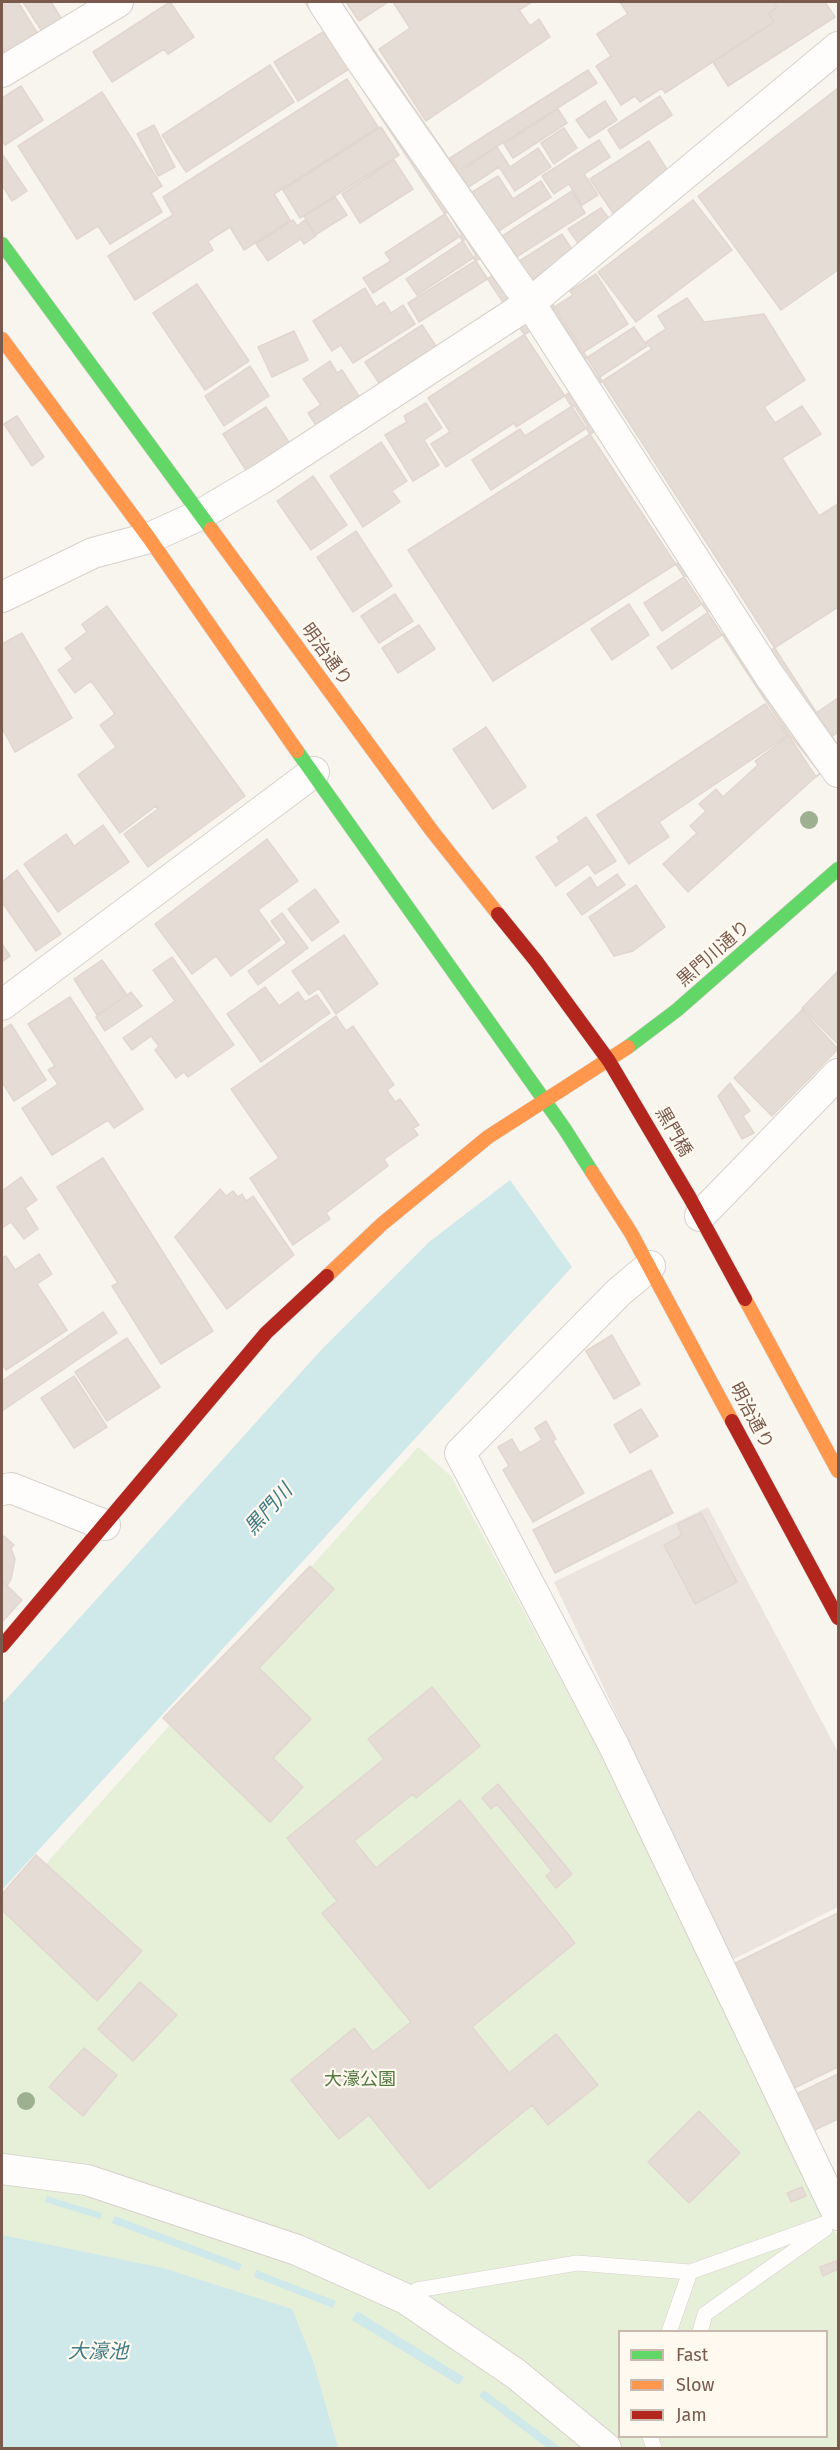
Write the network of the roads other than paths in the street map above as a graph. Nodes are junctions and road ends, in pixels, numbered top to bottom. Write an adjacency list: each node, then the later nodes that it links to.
1 (118, 2): 4 (street)
2 (323, 2): 6 (street)
3 (838, 47): 6 (street)
4 (2, 72)
5 (2, 244): 8 (street, 明治通り)
6 (530, 303): 8 (street); 12 (street)
7 (2, 339): 9 (street)
8 (200, 514): 9 (street); 15 (street, 明治通り)
9 (149, 538): 10 (street); 11 (street)
10 (2, 597)
11 (314, 772): 14 (street); 18 (street)
12 (838, 772)
13 (838, 869): 15 (street, 黒門川通り)
14 (2, 1005)
15 (609, 1061): 17 (street, 明治通り); 18 (street, 黒門川通り)
16 (838, 1074): 19 (street)
17 (624, 1085): 19 (street, 黒門橋)
18 (545, 1102): 20 (street, 明治通り); 23 (street, 黒門川通り)
19 (695, 1207): 21 (street)
20 (650, 1266): 24 (street, 明治通り); 27 (street)
21 (838, 1472)
22 (5, 1484): 23 (street)
23 (105, 1526): 25 (street, 黒門川通り)
24 (838, 1618)
25 (2, 1646)
26 (2, 2169): 32 (street)
27 (838, 2218): 28 (lane); 31 (lane)
28 (690, 2272): 29 (lane); 30 (lane)
29 (417, 2290)
30 (669, 2330)
31 (700, 2330)
32 (606, 2448)

